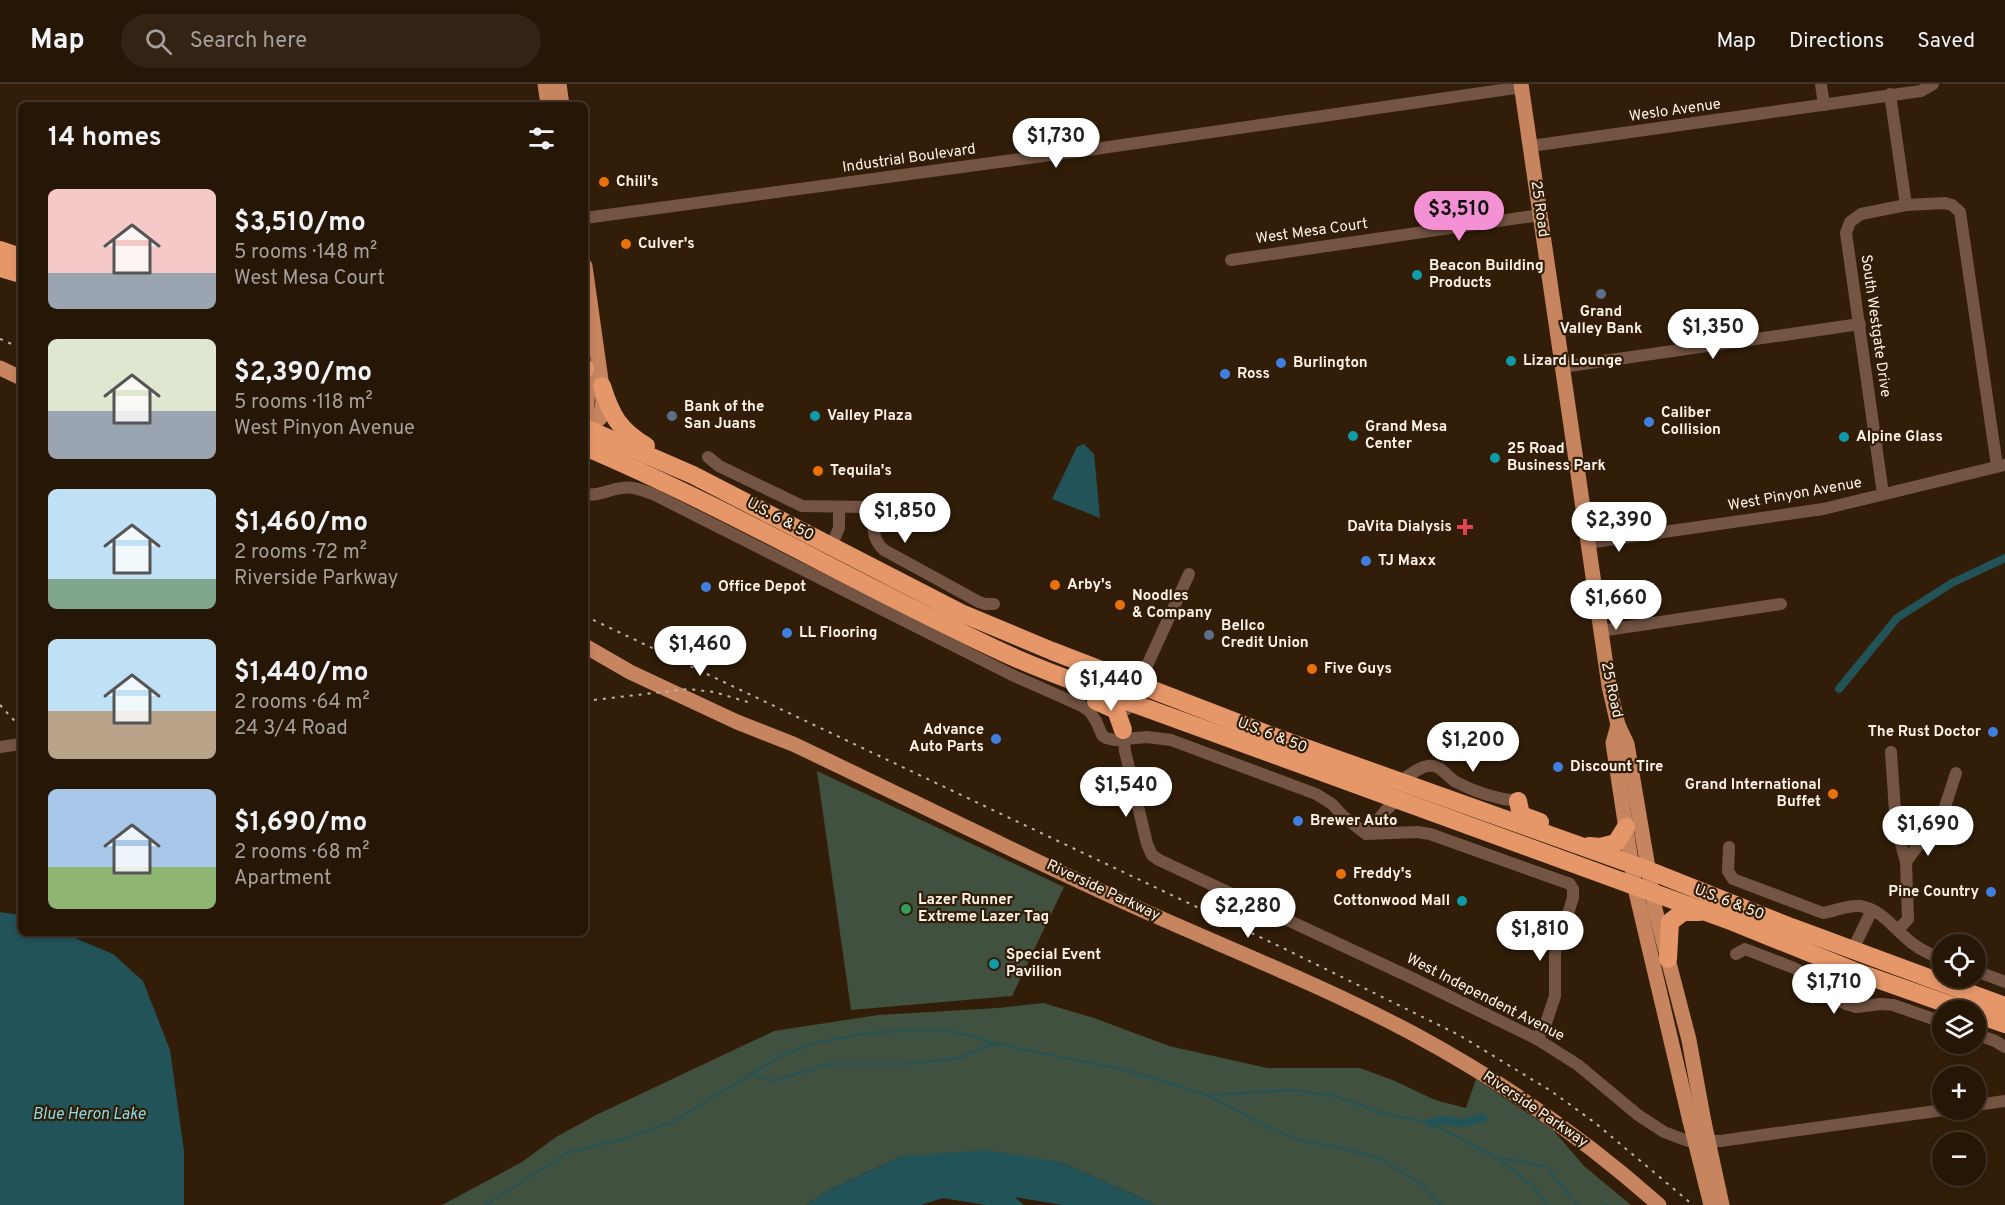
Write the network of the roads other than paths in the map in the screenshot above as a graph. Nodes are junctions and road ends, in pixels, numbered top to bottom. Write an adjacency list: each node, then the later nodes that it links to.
1 (545, 84): 7 (main road)
2 (559, 84): 8 (main road)
3 (1821, 84): 9 (street)
4 (1933, 84): 6 (street, Weslo Avenue)
5 (1522, 85): 10 (main road, 25 Road); 13 (street, Industrial Boulevard)
6 (1890, 94): 9 (street, Weslo Avenue); 11 (street)
7 (548, 102)
8 (562, 102)
9 (1824, 105): 10 (street, Weslo Avenue)
10 (1531, 146): 12 (main road, 25 Road)
11 (1906, 205): 20 (street, South Westgate Drive); 29 (street)
12 (1540, 215): 16 (street, West Mesa Court); 21 (main road, 25 Road)
13 (588, 218)
14 (0, 250): 15 (highway)
15 (18, 256)
16 (1231, 260)
17 (0, 268): 18 (highway)
18 (18, 273)
19 (588, 288): 24 (main road)
20 (1860, 324): 21 (street); 32 (street, South Westgate Drive)
21 (1562, 367): 35 (main road, 25 Road)
22 (0, 368): 23 (main road)
23 (18, 377)
24 (602, 386): 25 (main road); 30 (highway)
25 (588, 431)
26 (588, 435): 30 (highway, U.S. 6 & 50)
27 (588, 436): 33 (highway, U.S. 6 & 50)
28 (708, 457): 34 (street)
29 (2001, 465): 32 (street, West Pinyon Avenue)
30 (693, 475): 36 (highway, U.S. 6 & 50)
31 (588, 494): 45 (street)
32 (1883, 494): 35 (street, West Pinyon Avenue)
33 (704, 501): 36 (highway); 41 (highway, U.S. 6 & 50)
34 (839, 507): 36 (street); 38 (street)
35 (1587, 543): 40 (main road, 25 Road)
36 (831, 547): 43 (highway, U.S. 6 & 50)
37 (1189, 574): 43 (street)
38 (994, 604)
39 (1781, 604): 40 (street)
40 (1599, 631): 44 (main road, 25 Road)
41 (986, 644): 43 (highway, U.S. 6 & 50); 45 (highway)
42 (588, 648): 86 (main road, Riverside Parkway)
43 (1136, 687): 45 (street); 48 (highway, U.S. 6 & 50); 51 (highway, U.S. 6 & 50)
44 (1618, 725): 55 (main road, 25 Road); 60 (main road, 25 Road)
45 (1123, 734): 56 (street); 80 (street, West Independent Avenue)
46 (18, 744): 47 (street)
47 (0, 747)
48 (1256, 749): 51 (highway); 52 (highway, U.S. 6 & 50)
49 (1891, 752): 59 (street)
50 (1956, 773): 59 (street)
51 (1400, 782): 53 (street); 54 (highway, U.S. 6 & 50)
52 (1396, 801): 54 (highway); 56 (street); 61 (highway, U.S. 6 & 50)
53 (1518, 801): 57 (highway)
54 (1515, 823): 57 (highway, U.S. 6 & 50)
55 (1626, 827): 57 (highway); 60 (main road, 25 Road)
56 (1366, 834): 80 (street)
57 (1572, 843): 60 (highway, U.S. 6 & 50)
58 (1729, 847): 62 (street)
59 (1906, 862): 64 (street)
60 (1640, 867): 61 (main road, 25 Road); 66 (highway, U.S. 6 & 50)
61 (1644, 891): 63 (highway, U.S. 6 & 50); 69 (main road, 25 Road); 85 (main road, 25 Road)
62 (1872, 910): 64 (street); 66 (street)
63 (1728, 920): 65 (highway, U.S. 6 & 50); 69 (highway)
64 (1898, 930): 68 (street)
65 (1765, 936): 66 (highway); 70 (highway, U.S. 6 & 50)
66 (1853, 950): 75 (highway, U.S. 6 & 50)
67 (1736, 954): 74 (street)
68 (1932, 954)
69 (1668, 959): 85 (main road, 25 Road)
70 (1857, 972): 73 (highway, U.S. 6 & 50); 74 (street); 75 (highway)
71 (1986, 975): 72 (street)
72 (2005, 982)
73 (1936, 1000)
74 (1846, 1004): 77 (street)
75 (2005, 1007)
76 (1986, 1017): 78 (highway)
77 (1932, 1019)
78 (2005, 1024)
79 (1986, 1038): 81 (street)
80 (1537, 1039): 84 (street, West Independent Avenue)
81 (2005, 1047)
82 (2005, 1101): 83 (street)
83 (1986, 1104)
84 (1932, 1112)
85 (1697, 1122): 89 (main road, 25 Road, bridge); 90 (main road, 25 Road, bridge)
86 (1624, 1173): 87 (main road, Riverside Parkway); 88 (main road, Riverside Parkway)
87 (1651, 1205)
88 (1659, 1205)
89 (1711, 1205)
90 (1722, 1205)

